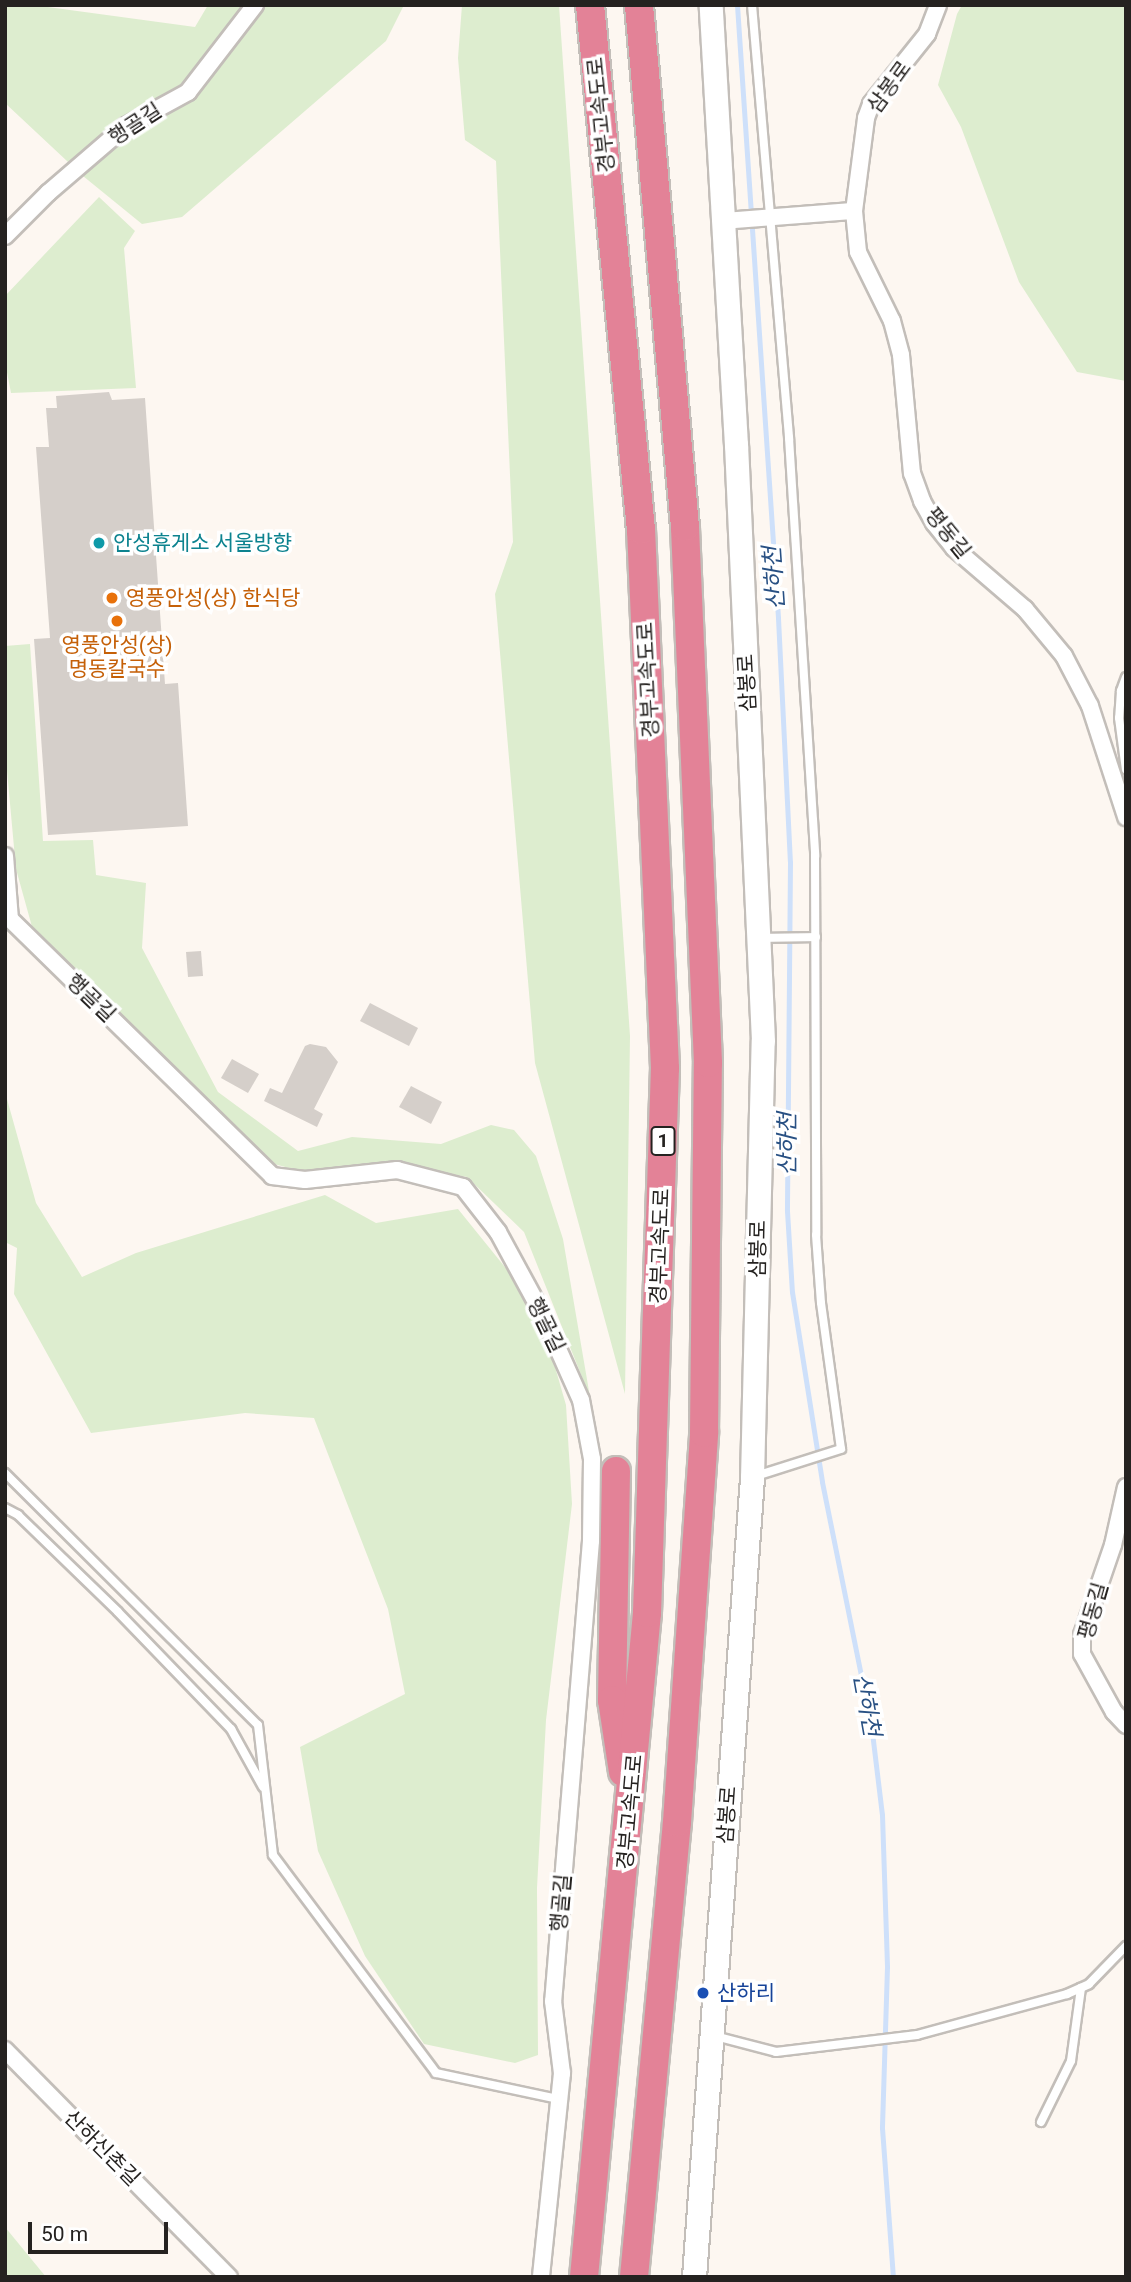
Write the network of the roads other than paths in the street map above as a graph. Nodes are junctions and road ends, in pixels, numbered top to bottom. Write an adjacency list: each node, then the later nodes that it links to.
1 (255, 5): 10 (street, 행골길)
2 (590, 5): 24 (highway, 경부고속도로 / 1)
3 (639, 5): 34 (highway, 경부고속도로 / 1)
4 (711, 5): 9 (main road, 삼봉로)
5 (752, 5): 8 (lane)
6 (938, 5): 7 (street, 삼봉로)
7 (854, 211): 8 (street); 13 (street, 평동길)
8 (767, 217): 9 (street); 15 (lane)
9 (723, 220): 16 (main road, 삼봉로)
10 (5, 236)
11 (1126, 677): 12 (lane)
12 (1126, 770)
13 (1126, 817)
14 (5, 856): 29 (street, 행골길)
15 (816, 937): 16 (lane); 19 (lane)
16 (767, 938): 19 (main road, 삼봉로)
17 (616, 1471): 24 (highway)
18 (5, 1473): 23 (lane)
19 (752, 1478): 27 (main road, 삼봉로)
20 (1126, 1487): 22 (street, 평동길)
21 (5, 1508): 23 (lane)
22 (1126, 1725)
23 (266, 1792): 29 (lane)
24 (630, 1818): 33 (highway, 경부고속도로 / 1)
25 (1126, 1945): 26 (lane)
26 (1081, 1988): 27 (lane); 30 (lane)
27 (711, 2035): 35 (main road, 삼봉로)
28 (5, 2050): 31 (street, 산하신촌길)
29 (558, 2099): 32 (street, 행골길)
30 (1041, 2122)
31 (229, 2277)
32 (541, 2277)
33 (584, 2277)
34 (634, 2277)
35 (694, 2277)

